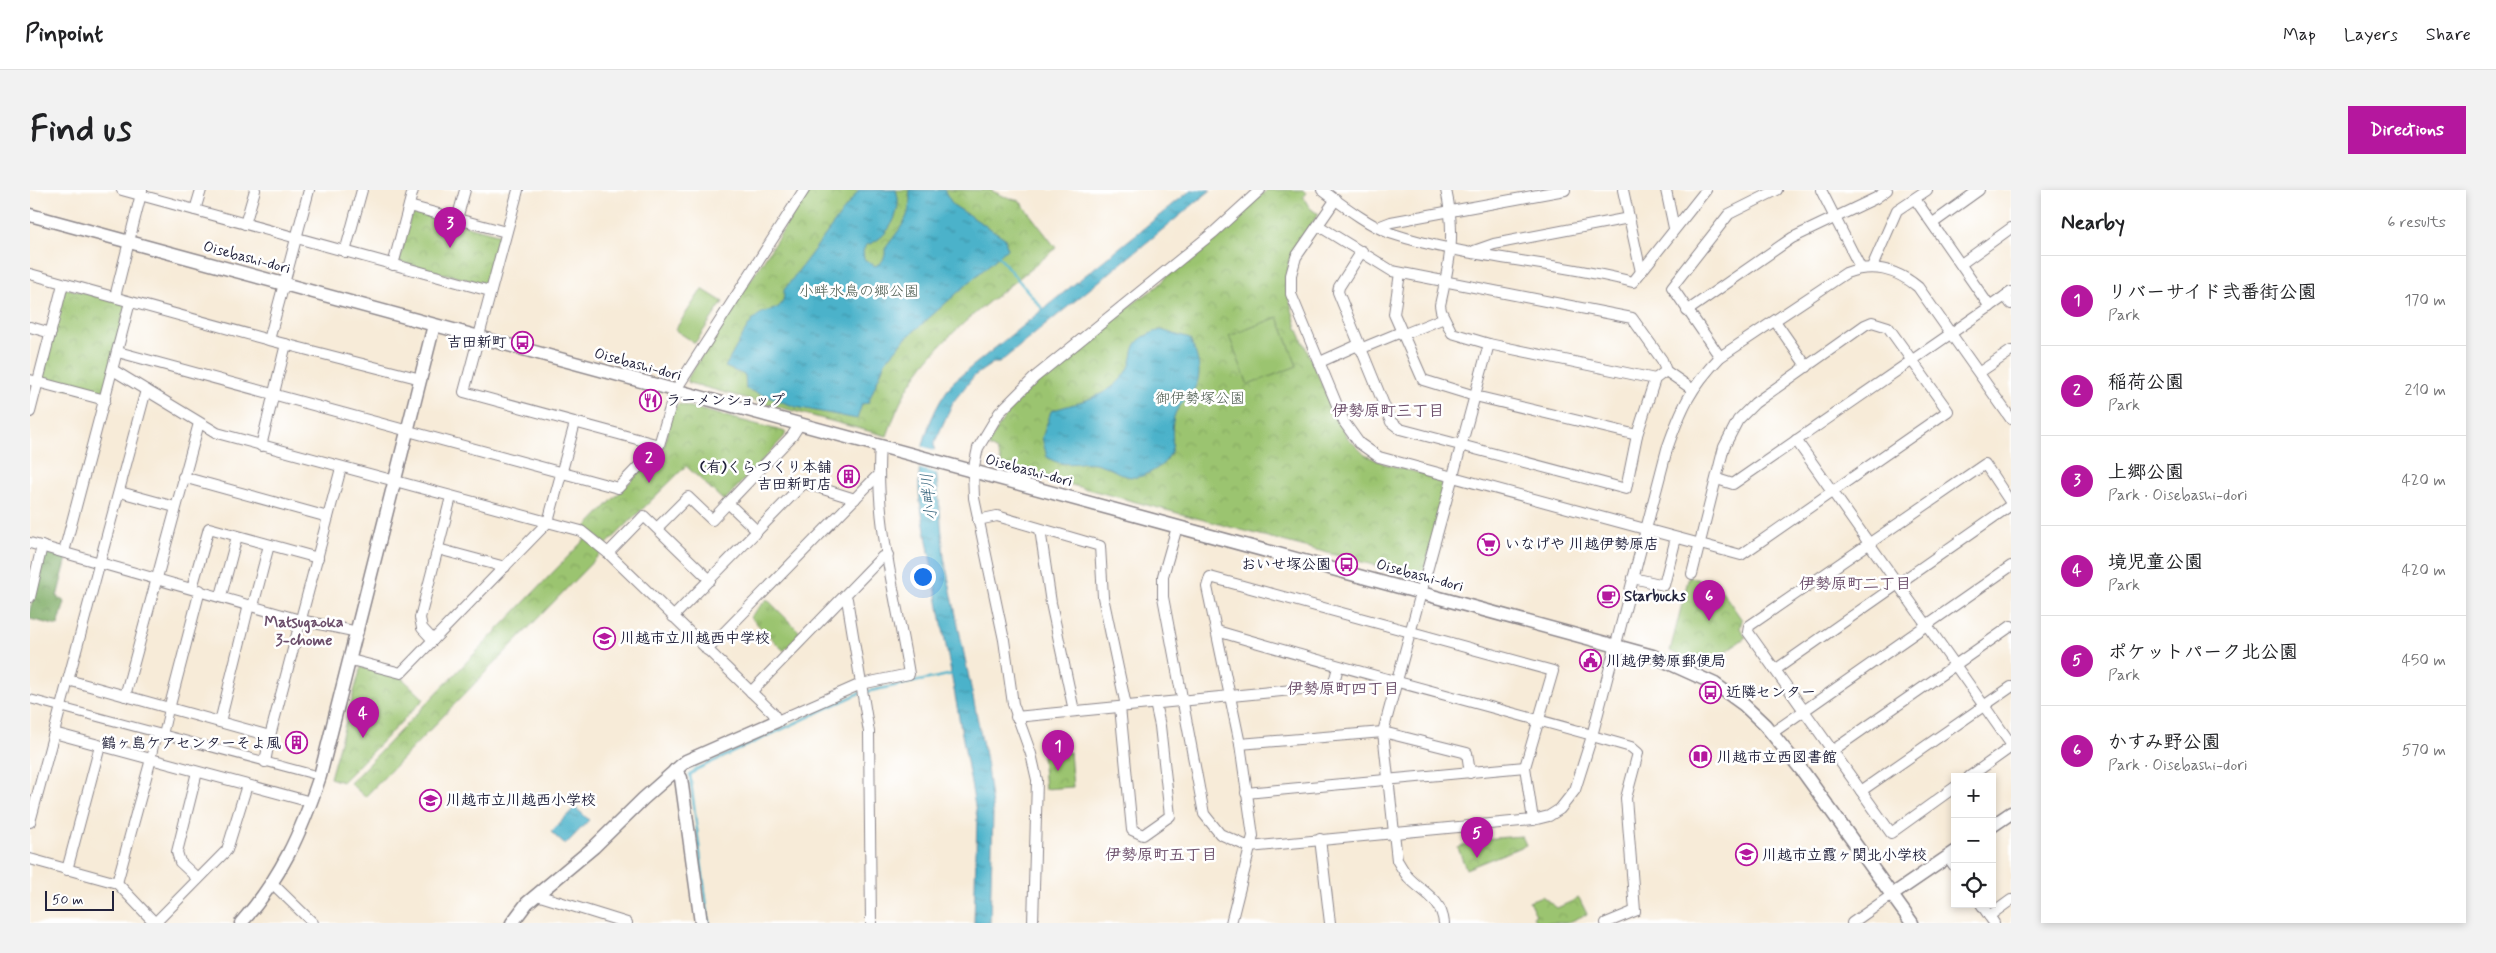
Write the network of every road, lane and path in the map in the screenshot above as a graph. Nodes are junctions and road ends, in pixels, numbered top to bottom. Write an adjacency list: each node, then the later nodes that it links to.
1 (122, 190): 22 (street)
2 (201, 190): 26 (street)
3 (255, 190): 33 (street)
4 (309, 190): 39 (street)
5 (362, 190): 43 (street)
6 (413, 190): 25 (street)
7 (465, 190): 29 (street)
8 (518, 190): 38 (street)
9 (804, 190): 87 (street)
10 (1260, 190): 104 (street)
11 (1446, 190): 27 (street)
12 (1565, 190): 27 (street)
13 (1623, 190): 30 (street)
14 (1666, 190): 36 (street)
15 (1706, 190): 36 (street)
16 (1777, 190): 60 (street)
17 (1821, 190): 31 (street)
18 (1887, 190): 31 (street)
19 (1927, 190): 24 (street)
20 (1979, 190): 32 (street)
21 (1323, 191): 23 (street)
22 (142, 193): 26 (street); 40 (street)
23 (1336, 195): 34 (street); 35 (street)
24 (1915, 199): 32 (street); 47 (street)
25 (409, 206): 29 (street); 46 (street)
26 (195, 210): 33 (street)
27 (1451, 210): 35 (street); 41 (street)
28 (30, 215): 40 (street, Oisebashi-dori)
29 (457, 218): 38 (street)
30 (1630, 218): 44 (street); 49 (street)
31 (1835, 218): 48 (street); 60 (street)
32 (1933, 223): 45 (street)
33 (245, 224): 39 (street)
34 (1319, 226): 42 (street); 77 (street)
35 (1378, 227): 41 (street)
36 (1674, 228): 49 (street)
37 (2011, 228): 45 (street)
38 (506, 232): 55 (street)
39 (295, 238): 43 (street); 53 (street)
40 (128, 242): 53 (street, Oisebashi-dori); 56 (street)
41 (1452, 248): 44 (street); 52 (street)
42 (1362, 251): 50 (street); 72 (street)
43 (345, 252): 46 (street)
44 (1471, 252): 49 (street)
45 (1961, 264): 59 (street)
46 (393, 265): 55 (street)
47 (1872, 267): 48 (street); 66 (street)
48 (1860, 268): 62 (street)
49 (1641, 272)
50 (1400, 273): 52 (street); 67 (street)
51 (30, 274): 54 (street)
52 (1445, 282): 61 (street); 80 (street)
53 (282, 283): 63 (street, Oisebashi-dori); 69 (street)
54 (63, 284): 56 (street); 65 (street)
55 (490, 291): 68 (street)
56 (115, 297): 58 (street)
57 (2009, 297): 59 (street)
58 (130, 302): 69 (street); 74 (street)
59 (1990, 307): 66 (street)
60 (1687, 311): 75 (street)
61 (1444, 318): 67 (street); 71 (street)
62 (1775, 321): 75 (street); 78 (street)
63 (434, 325): 68 (street, Oisebashi-dori); 82 (street)
64 (30, 327): 65 (street)
65 (51, 332): 84 (street)
66 (1951, 333): 76 (street); 81 (street)
67 (1401, 334): 72 (street); 89 (street)
68 (478, 337): 87 (street, Oisebashi-dori); 94 (street)
69 (269, 340): 70 (street)
70 (286, 344): 82 (street); 88 (street)
71 (1489, 344): 83 (street); 89 (street)
72 (1359, 347): 77 (street); 101 (street)
73 (2011, 351): 81 (street)
74 (118, 352): 79 (street); 88 (street)
75 (1720, 357): 85 (street)
76 (1912, 360): 78 (street); 98 (street); 112 (street)
77 (1320, 362): 108 (street)
78 (1807, 367): 109 (street)
79 (113, 370): 86 (street); 90 (street)
80 (1666, 371): 83 (street); 85 (street)
81 (1980, 372): 92 (street)
82 (421, 379): 96 (street)
83 (1655, 380): 97 (street)
84 (34, 381): 90 (street); 91 (street)
85 (1692, 389): 124 (street)
86 (146, 390): 93 (street); 111 (street)
87 (675, 391): 95 (street, Oisebashi-dori); 99 (street)
88 (273, 395): 96 (street); 100 (street)
89 (1475, 396): 97 (street); 101 (street)
90 (105, 400): 134 (street)
91 (30, 412)
92 (2009, 413)
93 (199, 423): 100 (street); 107 (street)
94 (575, 423): 99 (street); 105 (street)
95 (799, 425): 102 (street, Oisebashi-dori); 115 (street)
96 (408, 431): 105 (street); 110 (street)
97 (1637, 435): 101 (street)
98 (1796, 440): 109 (street); 112 (street)
99 (659, 445): 105 (street)
100 (261, 446): 103 (street)
101 (1462, 446): 108 (street)
102 (886, 448): 104 (street, Oisebashi-dori); 106 (street)
103 (341, 468): 110 (street); 118 (street)
104 (968, 470): 119 (street); 121 (street, Oisebashi-dori)
105 (561, 473): 120 (street)
106 (878, 475): 114 (street); 136 (street)
107 (183, 477): 117 (street); 118 (street)
108 (1454, 477): 124 (street); 147 (street)
109 (1717, 478): 132 (street)
110 (396, 482): 113 (street); 157 (street)
111 (120, 492): 117 (street); 138 (street)
112 (1834, 493): 129 (street); 132 (street)
113 (451, 497): 120 (street); 133 (street)
114 (855, 499): 125 (street); 161 (street)
115 (728, 503): 122 (street); 125 (street)
116 (2011, 504): 129 (street); 145 (street)
117 (175, 508): 142 (street)
118 (328, 517): 137 (street)
119 (978, 520): 123 (street); 182 (street)
120 (548, 522): 135 (street); 139 (street)
121 (1177, 527): 147 (street, Oisebashi-dori); 174 (street)
122 (657, 528): 135 (street); 144 (street)
123 (1040, 529): 177 (street); 181 (street)
124 (1646, 529): 127 (street); 143 (street)
125 (757, 531): 144 (street)
126 (237, 536): 131 (street); 146 (street); 149 (street)
127 (1676, 538): 132 (street); 143 (street)
128 (30, 543): 130 (street)
129 (1870, 543): 145 (street); 165 (street)
130 (42, 546): 134 (street); 148 (street)
131 (269, 546): 137 (street); 151 (street)
132 (1700, 546): 141 (street)
133 (438, 549): 139 (street); 159 (street)
134 (64, 552): 138 (street)
135 (608, 553): 152 (street)
136 (888, 555): 150 (street); 168 (street)
137 (318, 558): 153 (street)
138 (100, 562): 142 (street); 166 (street)
139 (505, 566): 159 (street)
140 (2011, 566): 154 (street)
141 (1692, 574)
142 (157, 578): 146 (street); 171 (street)
143 (1634, 578): 160 (street)
144 (710, 580): 152 (street)
145 (1898, 584): 154 (street); 165 (street)
146 (196, 589): 149 (street); 179 (street)
147 (1422, 592): 158 (street); 160 (street, Oisebashi-dori)
148 (30, 596)
149 (221, 596): 151 (street)
150 (844, 596): 168 (street); 170 (street)
151 (251, 605): 153 (street); 185 (street)
152 (673, 617): 161 (street)
153 (300, 620): 157 (street); 190 (street)
154 (1927, 624): 163 (street); 180 (street)
155 (2011, 626): 163 (street)
156 (1218, 630): 158 (street); 164 (street); 172 (street)
157 (358, 632): 162 (street)
158 (1412, 632): 167 (street); 184 (street)
159 (434, 640): 162 (street)
160 (1616, 645): 188 (street, Oisebashi-dori); 191 (street)
161 (707, 650): 170 (street)
162 (351, 660): 209 (street)
163 (1956, 664): 176 (street); 195 (street)
164 (1338, 666): 167 (street); 172 (street)
165 (1775, 670): 180 (street)
166 (68, 680): 171 (street); 178 (street)
167 (1397, 681): 184 (street); 186 (street)
168 (861, 684): 183 (street); 234 (street)
169 (2011, 688): 176 (street)
170 (751, 692): 183 (street)
171 (126, 696): 179 (street)
172 (1228, 696): 174 (street); 192 (street)
173 (30, 699): 178 (street)
174 (1184, 700): 175 (street); 216 (street)
175 (1155, 703): 177 (street); 177 (street)
176 (1985, 706): 194 (street); 207 (street)
177 (1123, 707): 181 (street)
178 (61, 708): 187 (street); 189 (street)
179 (170, 708): 185 (street); 189 (street)
180 (1804, 710): 188 (street); 195 (street)
181 (1074, 711): 182 (street)
182 (1016, 717): 235 (street)
183 (778, 721): 199 (street)
184 (1540, 721): 191 (street); 198 (street)
185 (220, 722): 190 (street)
186 (1383, 732): 192 (street); 201 (street); 204 (street)
187 (54, 733): 193 (street); 212 (street)
188 (1772, 733): 224 (street, Oisebashi-dori)
189 (160, 734): 196 (street); 197 (street)
190 (270, 736): 197 (street)
191 (1592, 736): 211 (street); 239 (street)
192 (1240, 744): 208 (street)
193 (100, 746): 196 (street); 219 (street)
194 (2011, 746): 202 (street)
195 (1832, 751): 207 (street)
196 (151, 759): 200 (street); 221 (street)
197 (265, 762): 203 (street)
198 (1525, 768): 201 (street); 211 (street)
199 (675, 770): 223 (street); 233 (street)
200 (197, 772): 205 (street); 220 (street)
201 (1470, 773): 204 (street)
202 (1974, 773)
203 (312, 774)
204 (1388, 780): 208 (street); 214 (street)
205 (247, 785): 209 (street); 220 (street)
206 (1951, 790): 207 (street)
207 (1861, 791)
208 (1246, 793): 216 (street)
209 (311, 802): 222 (street)
210 (2011, 813): 213 (street)
211 (1533, 820): 214 (street)
212 (30, 822)
213 (1996, 823)
214 (1394, 832): 215 (street); 238 (street)
215 (1320, 839): 216 (street); 237 (street)
216 (1249, 847): 236 (street)
217 (30, 859): 219 (street)
218 (1951, 860): 224 (street)
219 (67, 870): 221 (street)
220 (198, 879): 228 (street)
221 (116, 883): 228 (street)
222 (273, 884): 229 (street); 230 (street)
223 (537, 895): 231 (street); 232 (street)
224 (1892, 895): 240 (street); 241 (street, Oisebashi-dori)
225 (2011, 900): 227 (street)
226 (1984, 908): 227 (street)
227 (1991, 919)
228 (155, 923)
229 (241, 923)
230 (312, 923)
231 (512, 923)
232 (628, 923)
233 (701, 923)
234 (871, 923)
235 (1033, 923)
236 (1231, 923)
237 (1330, 923)
238 (1444, 923)
239 (1606, 923)
240 (1852, 923)
241 (1912, 923)

